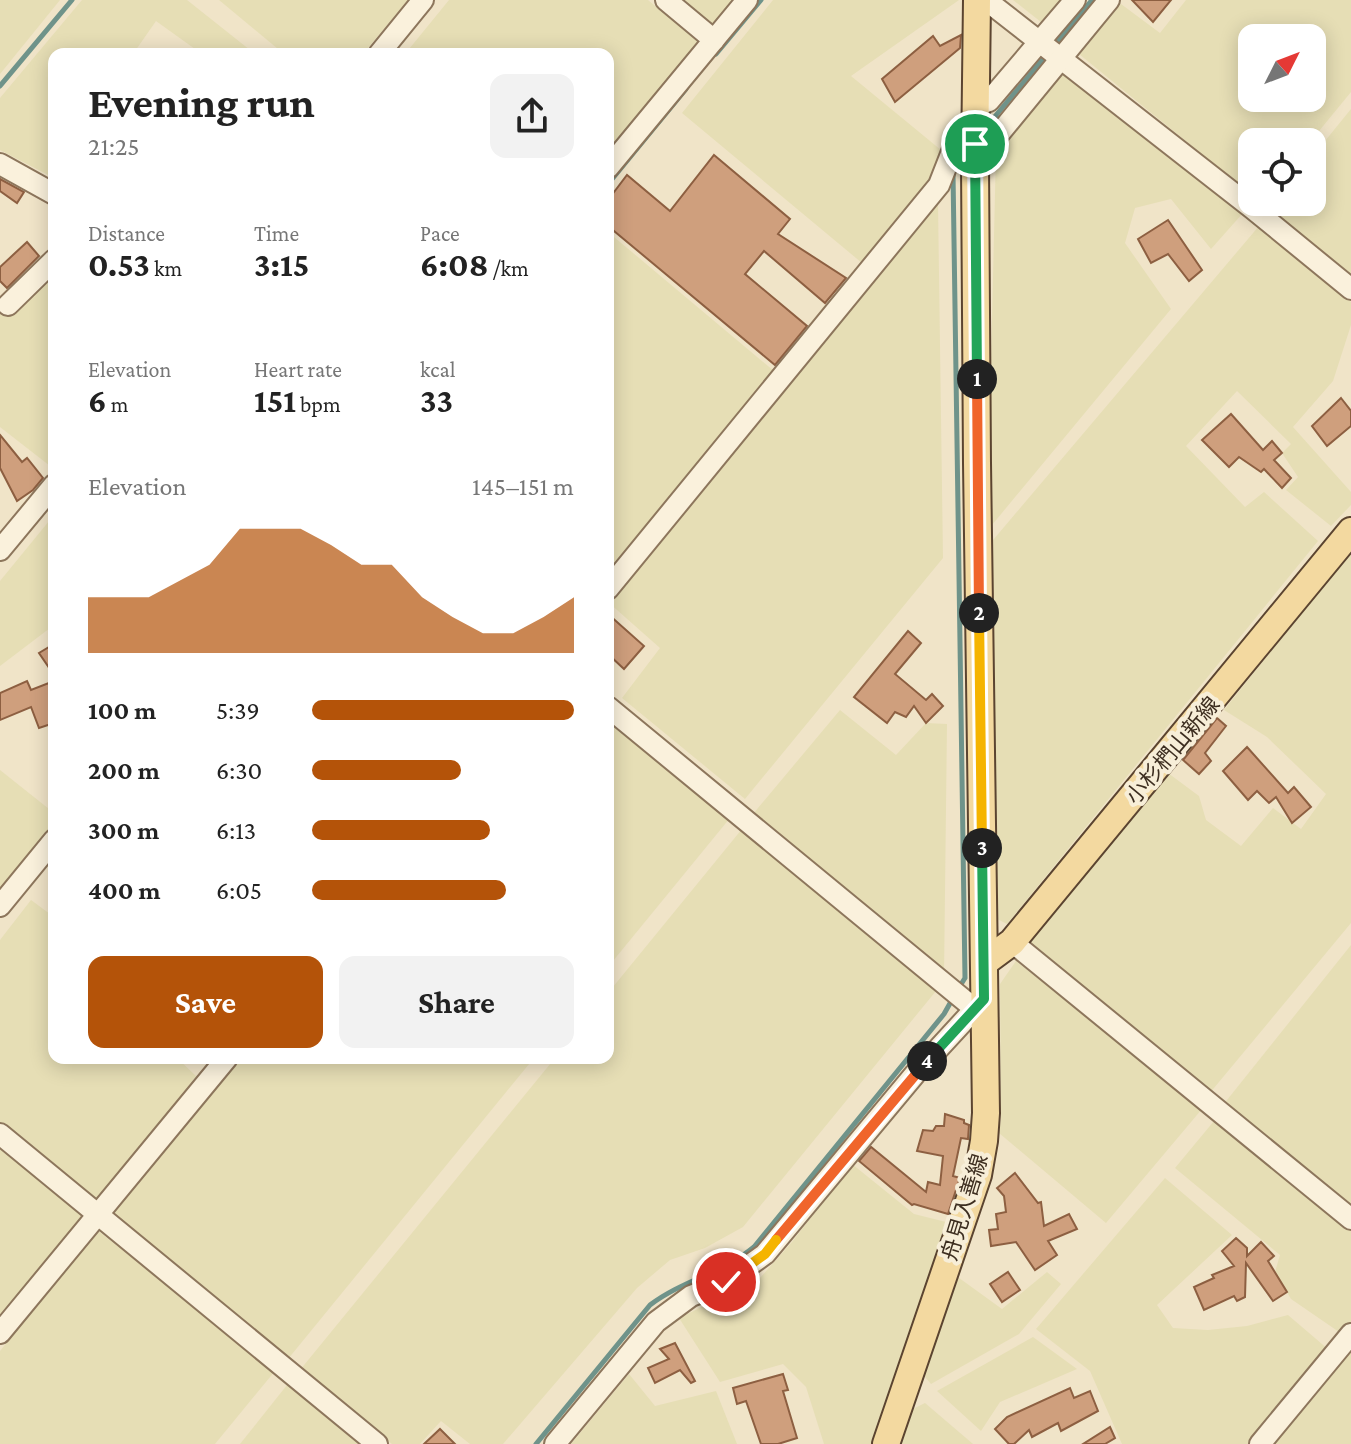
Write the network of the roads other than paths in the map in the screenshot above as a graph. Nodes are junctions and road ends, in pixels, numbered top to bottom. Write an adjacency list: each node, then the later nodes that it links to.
1 (423, 0): 9 (street)
2 (666, 0): 8 (street)
3 (747, 0): 8 (street)
4 (977, 0): 11 (main road, 舟見入善線)
5 (986, 0): 10 (street)
6 (1075, 0): 10 (street)
7 (1109, 0): 10 (street)
8 (714, 40): 13 (street)
9 (384, 48)
10 (1051, 50): 11 (street); 12 (street); 17 (street)
11 (975, 106): 12 (main road, 舟見入善線)
12 (975, 144): 22 (street); 27 (main road, 舟見入善線)
13 (614, 161)
14 (0, 164): 15 (street)
15 (48, 191)
16 (48, 266): 18 (street)
17 (1351, 289)
18 (8, 305)
19 (48, 492): 21 (street)
20 (1351, 531): 26 (main road, 小杉椚山新線)
21 (0, 550)
22 (614, 582)
23 (614, 712): 28 (street)
24 (48, 847): 25 (street)
25 (0, 906)
26 (1012, 942): 27 (main road, 小杉椚山新線); 32 (street)
27 (985, 962): 28 (main road, 舟見入善線)
28 (979, 1004): 36 (street); 37 (main road, 舟見入善線)
29 (222, 1064): 31 (street)
30 (0, 1134): 31 (street)
31 (98, 1214): 33 (street); 35 (street)
32 (1351, 1219)
33 (0, 1333)
34 (1351, 1334): 38 (street)
35 (377, 1444)
36 (555, 1444)
37 (886, 1444)
38 (1260, 1444)

